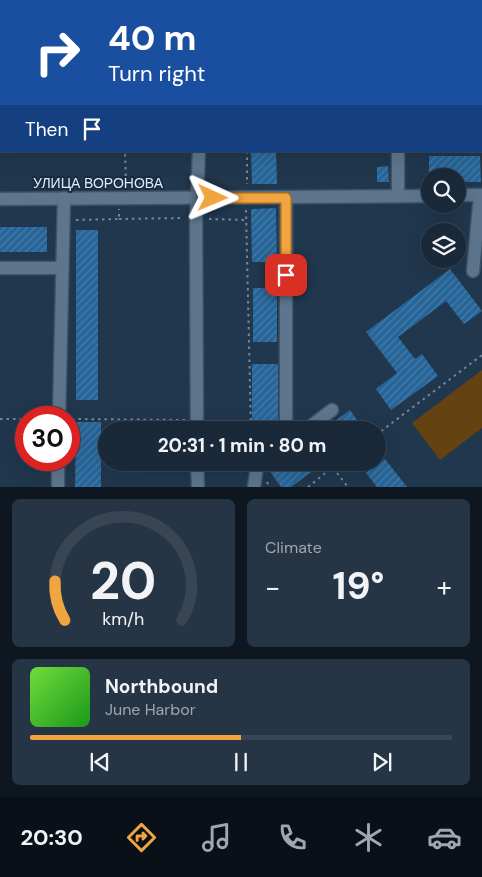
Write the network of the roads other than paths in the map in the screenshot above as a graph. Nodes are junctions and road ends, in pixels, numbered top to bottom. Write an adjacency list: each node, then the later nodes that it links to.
1 (199, 152): 8 (street)
2 (398, 152): 5 (street)
3 (466, 195): 4 (street)
4 (481, 195): 13 (street)
5 (398, 196): 6 (street, УЛИЦА ВОРОНОВА); 9 (street, УЛИЦА ВОРОНОВА)
6 (421, 196)
7 (64, 198): 8 (street, УЛИЦА ВОРОНОВА); 10 (street, УЛИЦА ВОРОНОВА); 12 (street)
8 (197, 198): 9 (street, УЛИЦА ВОРОНОВА); 16 (street)
9 (286, 198): 17 (street)
10 (0, 199)
11 (0, 268): 12 (street)
12 (61, 268): 14 (street)
13 (473, 271)
14 (59, 406)
15 (332, 410): 18 (street)
16 (197, 421)
17 (286, 421)
18 (318, 421)
19 (58, 471): 22 (street)
20 (197, 471): 23 (street)
21 (256, 471): 24 (street)
22 (58, 487)
23 (198, 487)
24 (254, 487)

